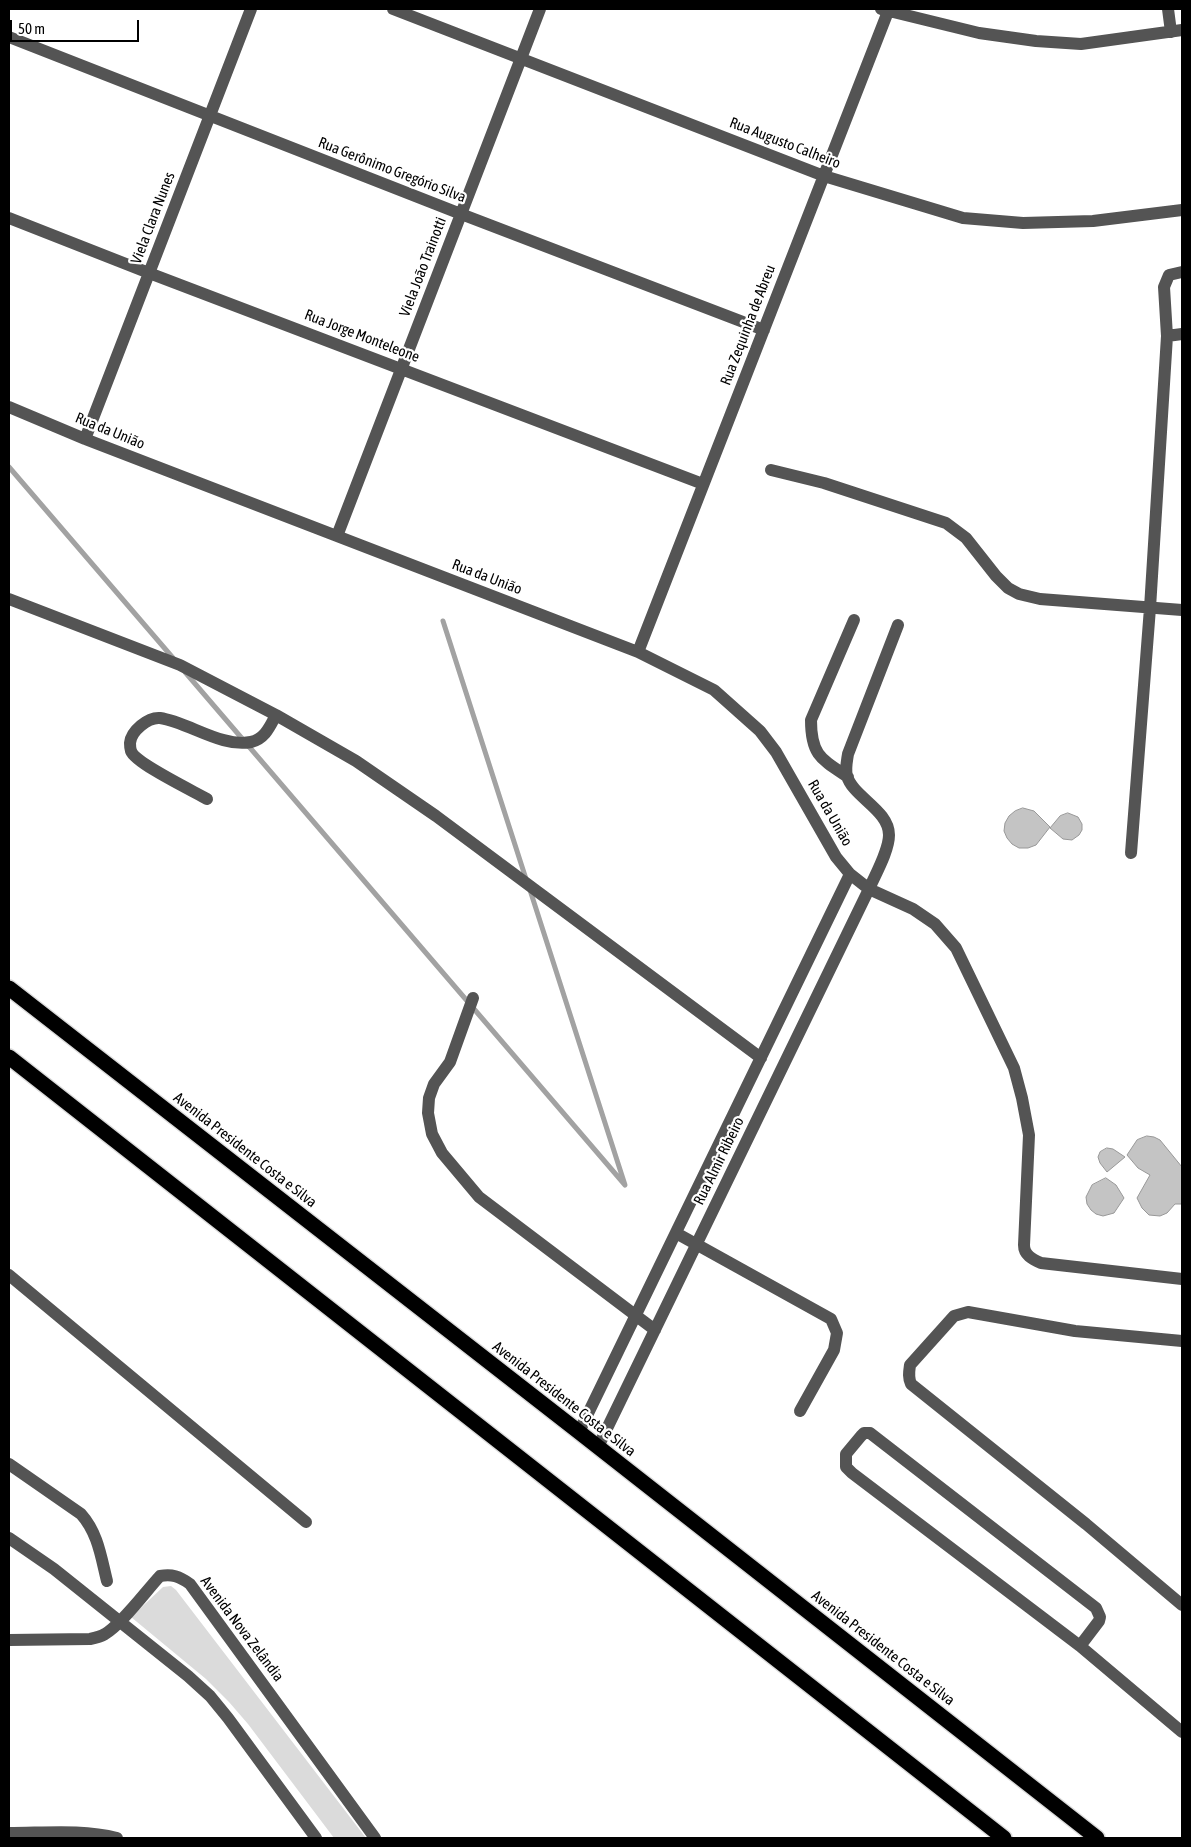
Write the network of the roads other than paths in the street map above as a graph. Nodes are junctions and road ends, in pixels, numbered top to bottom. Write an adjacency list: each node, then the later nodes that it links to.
1 (251, 9): 9 (street, Viela Clara Nunes)
2 (393, 9): 8 (street, Rua Augusto Calheiro)
3 (540, 9): 8 (street, Viela João Trainotti)
4 (1168, 9): 6 (street)
5 (886, 10): 6 (street); 10 (street, Rua Zequinha de Abreu)
6 (1176, 31)
7 (9, 37): 9 (street, Rua Gerônimo Gregório Silva)
8 (521, 58): 10 (street, Rua Augusto Calheiro); 12 (street, Viela João Trainotti)
9 (210, 116): 12 (street, Rua Gerônimo Gregório Silva); 15 (street, Viela Clara Nunes)
10 (824, 176): 11 (street, Rua Augusto Calheiro); 16 (street, Rua Zequinha de Abreu)
11 (1182, 210)
12 (461, 214): 16 (street, Rua Gerônimo Gregório Silva); 19 (street, Viela João Trainotti)
13 (9, 218): 15 (street, Rua Jorge Monteleone)
14 (1182, 272): 18 (street)
15 (149, 273): 19 (street, Rua Jorge Monteleone); 21 (street, Viela Clara Nunes)
16 (764, 330): 23 (street, Rua Zequinha de Abreu)
17 (1182, 334): 18 (street)
18 (1167, 336): 26 (street)
19 (401, 368): 23 (street, Rua Jorge Monteleone); 24 (street, Viela João Trainotti)
20 (9, 406): 21 (street, Rua da União)
21 (85, 439): 24 (street, Rua da União)
22 (771, 470): 26 (street)
23 (704, 484): 30 (street, Rua Zequinha de Abreu)
24 (337, 536): 30 (street, Rua da União)
25 (9, 598): 31 (street)
26 (1150, 608): 27 (street); 34 (street)
27 (1182, 610)
28 (854, 620): 32 (street, Rua Almir Ribeiro)
29 (898, 625): 32 (street)
30 (638, 652): 35 (street, Rua da União)
31 (276, 715): 33 (street); 40 (street)
32 (848, 778): 36 (street, Rua Almir Ribeiro)
33 (207, 799)
34 (1131, 853)
35 (850, 874): 36 (street, Rua da União); 40 (street, Rua Almir Ribeiro)
36 (869, 889): 42 (street, Rua Almir Ribeiro); 44 (street, Rua da União)
37 (9, 988): 49 (highway, Avenida Presidente Costa e Silva)
38 (473, 998): 45 (street)
39 (9, 1057): 64 (highway)
40 (761, 1058): 41 (street, Rua Almir Ribeiro)
41 (676, 1233): 42 (street); 45 (street, Rua Almir Ribeiro)
42 (697, 1244): 46 (street, Rua Almir Ribeiro); 48 (street)
43 (9, 1275): 52 (street)
44 (1182, 1279)
45 (635, 1316): 46 (street); 49 (street, Rua Almir Ribeiro)
46 (655, 1330): 50 (street, Rua Almir Ribeiro)
47 (1182, 1341): 55 (street)
48 (800, 1411)
49 (579, 1432): 50 (highway, Avenida Presidente Costa e Silva)
50 (598, 1447): 65 (highway, Avenida Presidente Costa e Silva)
51 (9, 1464): 54 (street)
52 (306, 1522)
53 (9, 1538): 56 (street)
54 (107, 1581)
55 (1182, 1605)
56 (119, 1622): 57 (street, Avenida Nova Zelândia); 62 (street); 63 (street, Avenida Nova Zelândia)
57 (9, 1640)
58 (1080, 1646): 58 (street); 59 (street)
59 (1182, 1732)
60 (9, 1833): 61 (street)
61 (117, 1838)
62 (316, 1838)
63 (375, 1838)
64 (1004, 1838)
65 (1097, 1838)

